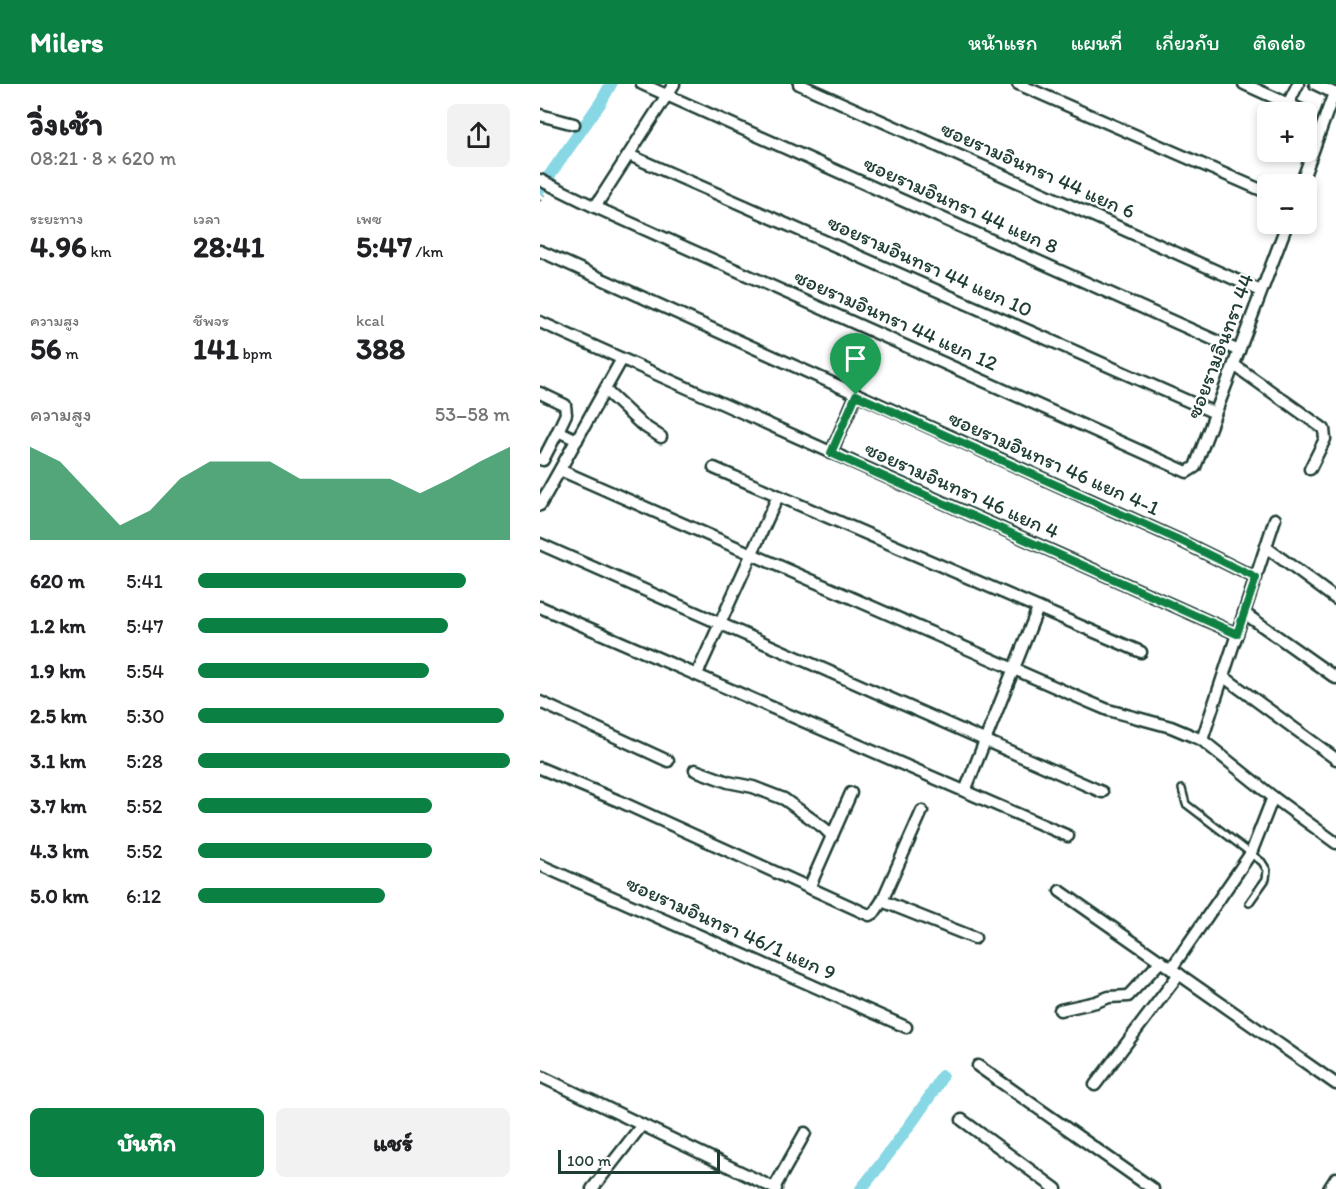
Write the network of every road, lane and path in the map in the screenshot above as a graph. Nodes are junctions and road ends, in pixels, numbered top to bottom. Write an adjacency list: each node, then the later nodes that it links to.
1 (642, 84): 9 (street, ซอยรามอินทรา 44 แยก 8)
2 (674, 84): 9 (street)
3 (799, 84): 23 (street, ซอยรามอินทรา 44 แยก 6)
4 (1018, 84): 19 (street)
5 (1244, 84): 10 (street)
6 (1298, 84): 11 (street)
7 (1316, 84): 8 (street)
8 (1335, 94): 14 (street)
9 (666, 95): 16 (street); 25 (street, ซอยรามอินทรา 44 แยก 8)
10 (1284, 102)
11 (1289, 102)
12 (540, 115): 15 (street)
13 (1317, 118): 14 (street)
14 (1324, 121): 17 (street)
15 (574, 124)
16 (629, 155): 20 (street); 31 (street, ซอยรามอินทรา 44 แยก 10)
17 (1305, 174)
18 (544, 182): 20 (street, ซอยรามอินทรา 44 แยก 12)
19 (1257, 188)
20 (595, 207): 38 (street, ซอยรามอินทรา 44 แยก 12)
21 (1283, 234): 23 (street, ซอยรามอินทรา 44)
22 (540, 251): 30 (street, ซอยรามอินทรา 46 แยก 4-1)
23 (1262, 291): 25 (street, ซอยรามอินทรา 44)
24 (540, 322): 26 (street, ซอยรามอินทรา 46 แยก 4)
25 (1239, 351): 27 (street, ซอยรามอินทรา 44)
26 (622, 359): 28 (street); 35 (street, ซอยรามอินทรา 46 แยก 4)
27 (1234, 365): 31 (street, ซอยรามอินทรา 44); 39 (street)
28 (605, 390): 33 (street); 34 (street)
29 (540, 393): 32 (street)
30 (856, 395): 35 (street); 47 (street, ซอยรามอินทรา 46 แยก 4-1)
31 (1215, 413): 38 (street, ซอยรามอินทรา 44)
32 (558, 431): 34 (street); 36 (street)
33 (661, 437)
34 (577, 440): 40 (street)
35 (831, 453): 53 (street, ซอยรามอินทรา 46 แยก 4)
36 (540, 459)
37 (714, 468): 41 (street)
38 (1181, 469)
39 (1310, 469)
40 (560, 470): 42 (street); 46 (street)
41 (778, 496): 46 (street); 50 (street)
42 (540, 505)
43 (1275, 519): 45 (street)
44 (540, 544): 52 (street)
45 (1267, 548): 47 (street); 48 (street)
46 (751, 555): 52 (street); 55 (street)
47 (1256, 578): 51 (street)
48 (1336, 599)
49 (540, 607): 56 (street)
50 (1038, 608): 54 (street); 55 (street)
51 (1244, 613): 53 (street); 58 (street)
52 (720, 624): 56 (street); 61 (street)
53 (1237, 634): 57 (street)
54 (1141, 652)
55 (1014, 669): 60 (street); 61 (street)
56 (697, 674): 67 (street)
57 (1224, 677): 60 (street); 62 (street)
58 (1336, 678)
59 (540, 702): 63 (street)
60 (1202, 740): 70 (street)
61 (986, 741): 67 (street); 68 (street)
62 (1336, 759)
63 (668, 761)
64 (540, 768): 77 (street)
65 (695, 770): 72 (street)
66 (1182, 789): 75 (lane)
67 (964, 791): 73 (street)
68 (1102, 792)
69 (851, 793): 72 (street)
70 (1273, 797): 74 (street); 75 (street)
71 (922, 811): 79 (street)
72 (832, 836): 77 (street)
73 (1068, 836)
74 (1336, 843)
75 (1251, 853): 80 (lane); 83 (street)
76 (540, 865): 85 (street, ซอยรามอินทรา 46/1 แยก 9)
77 (809, 888): 79 (street)
78 (1060, 891): 82 (street)
79 (882, 901): 81 (street)
80 (1249, 903)
81 (975, 938)
82 (1161, 961): 83 (street); 84 (street)
83 (1175, 972): 88 (street); 89 (street)
84 (1060, 1010)
85 (906, 1027)
86 (978, 1066): 97 (street)
87 (540, 1076): 91 (street)
88 (1336, 1084)
89 (1095, 1085)
90 (962, 1120): 96 (street)
91 (642, 1125): 94 (street); 95 (street)
92 (805, 1133): 95 (street)
93 (1336, 1178): 98 (street)
94 (592, 1189)
95 (775, 1189)
96 (1056, 1189)
97 (1153, 1189)
98 (1329, 1189)

